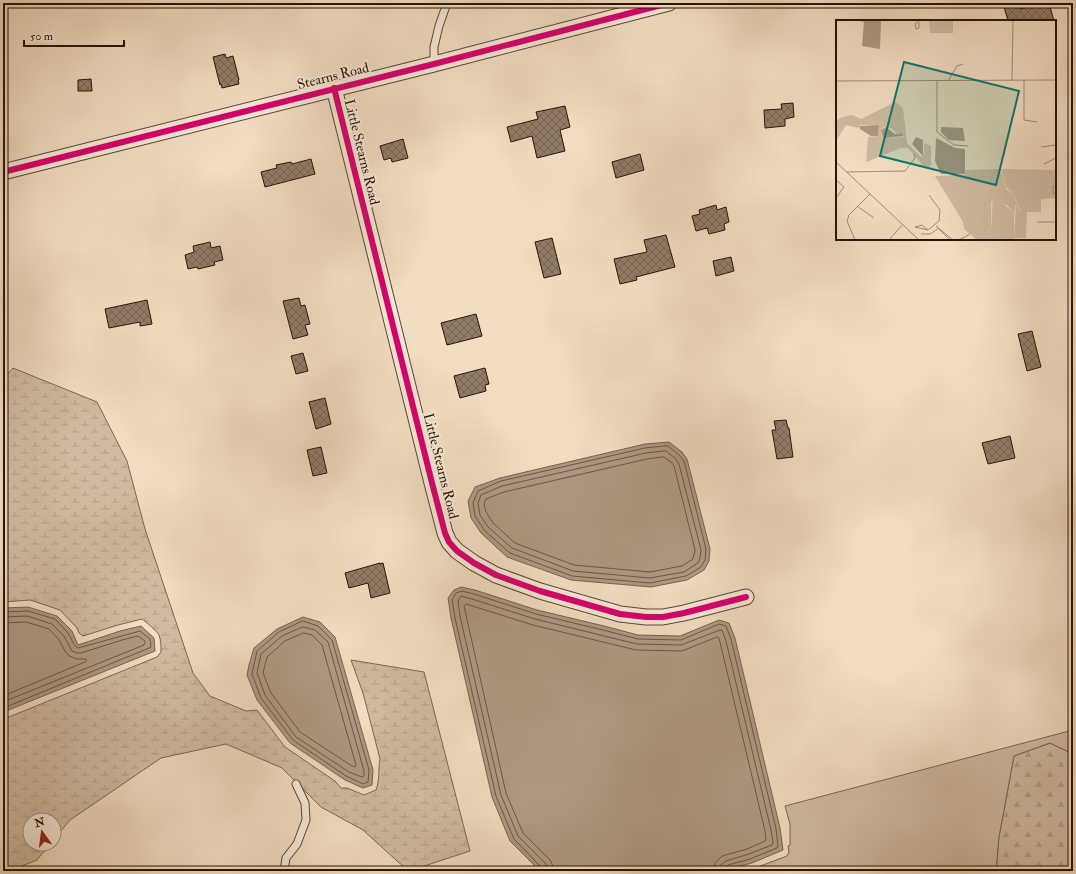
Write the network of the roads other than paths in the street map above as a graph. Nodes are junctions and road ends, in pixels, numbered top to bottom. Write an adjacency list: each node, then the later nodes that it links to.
1 (446, 3): 3 (lane)
2 (669, 3): 3 (street, Stearns Road)
3 (434, 64): 4 (street, Stearns Road)
4 (334, 88): 5 (street, Stearns Road); 6 (street, Little Stearns Road)
5 (3, 172)
6 (746, 597)
7 (296, 784): 8 (lane)
8 (284, 871)

